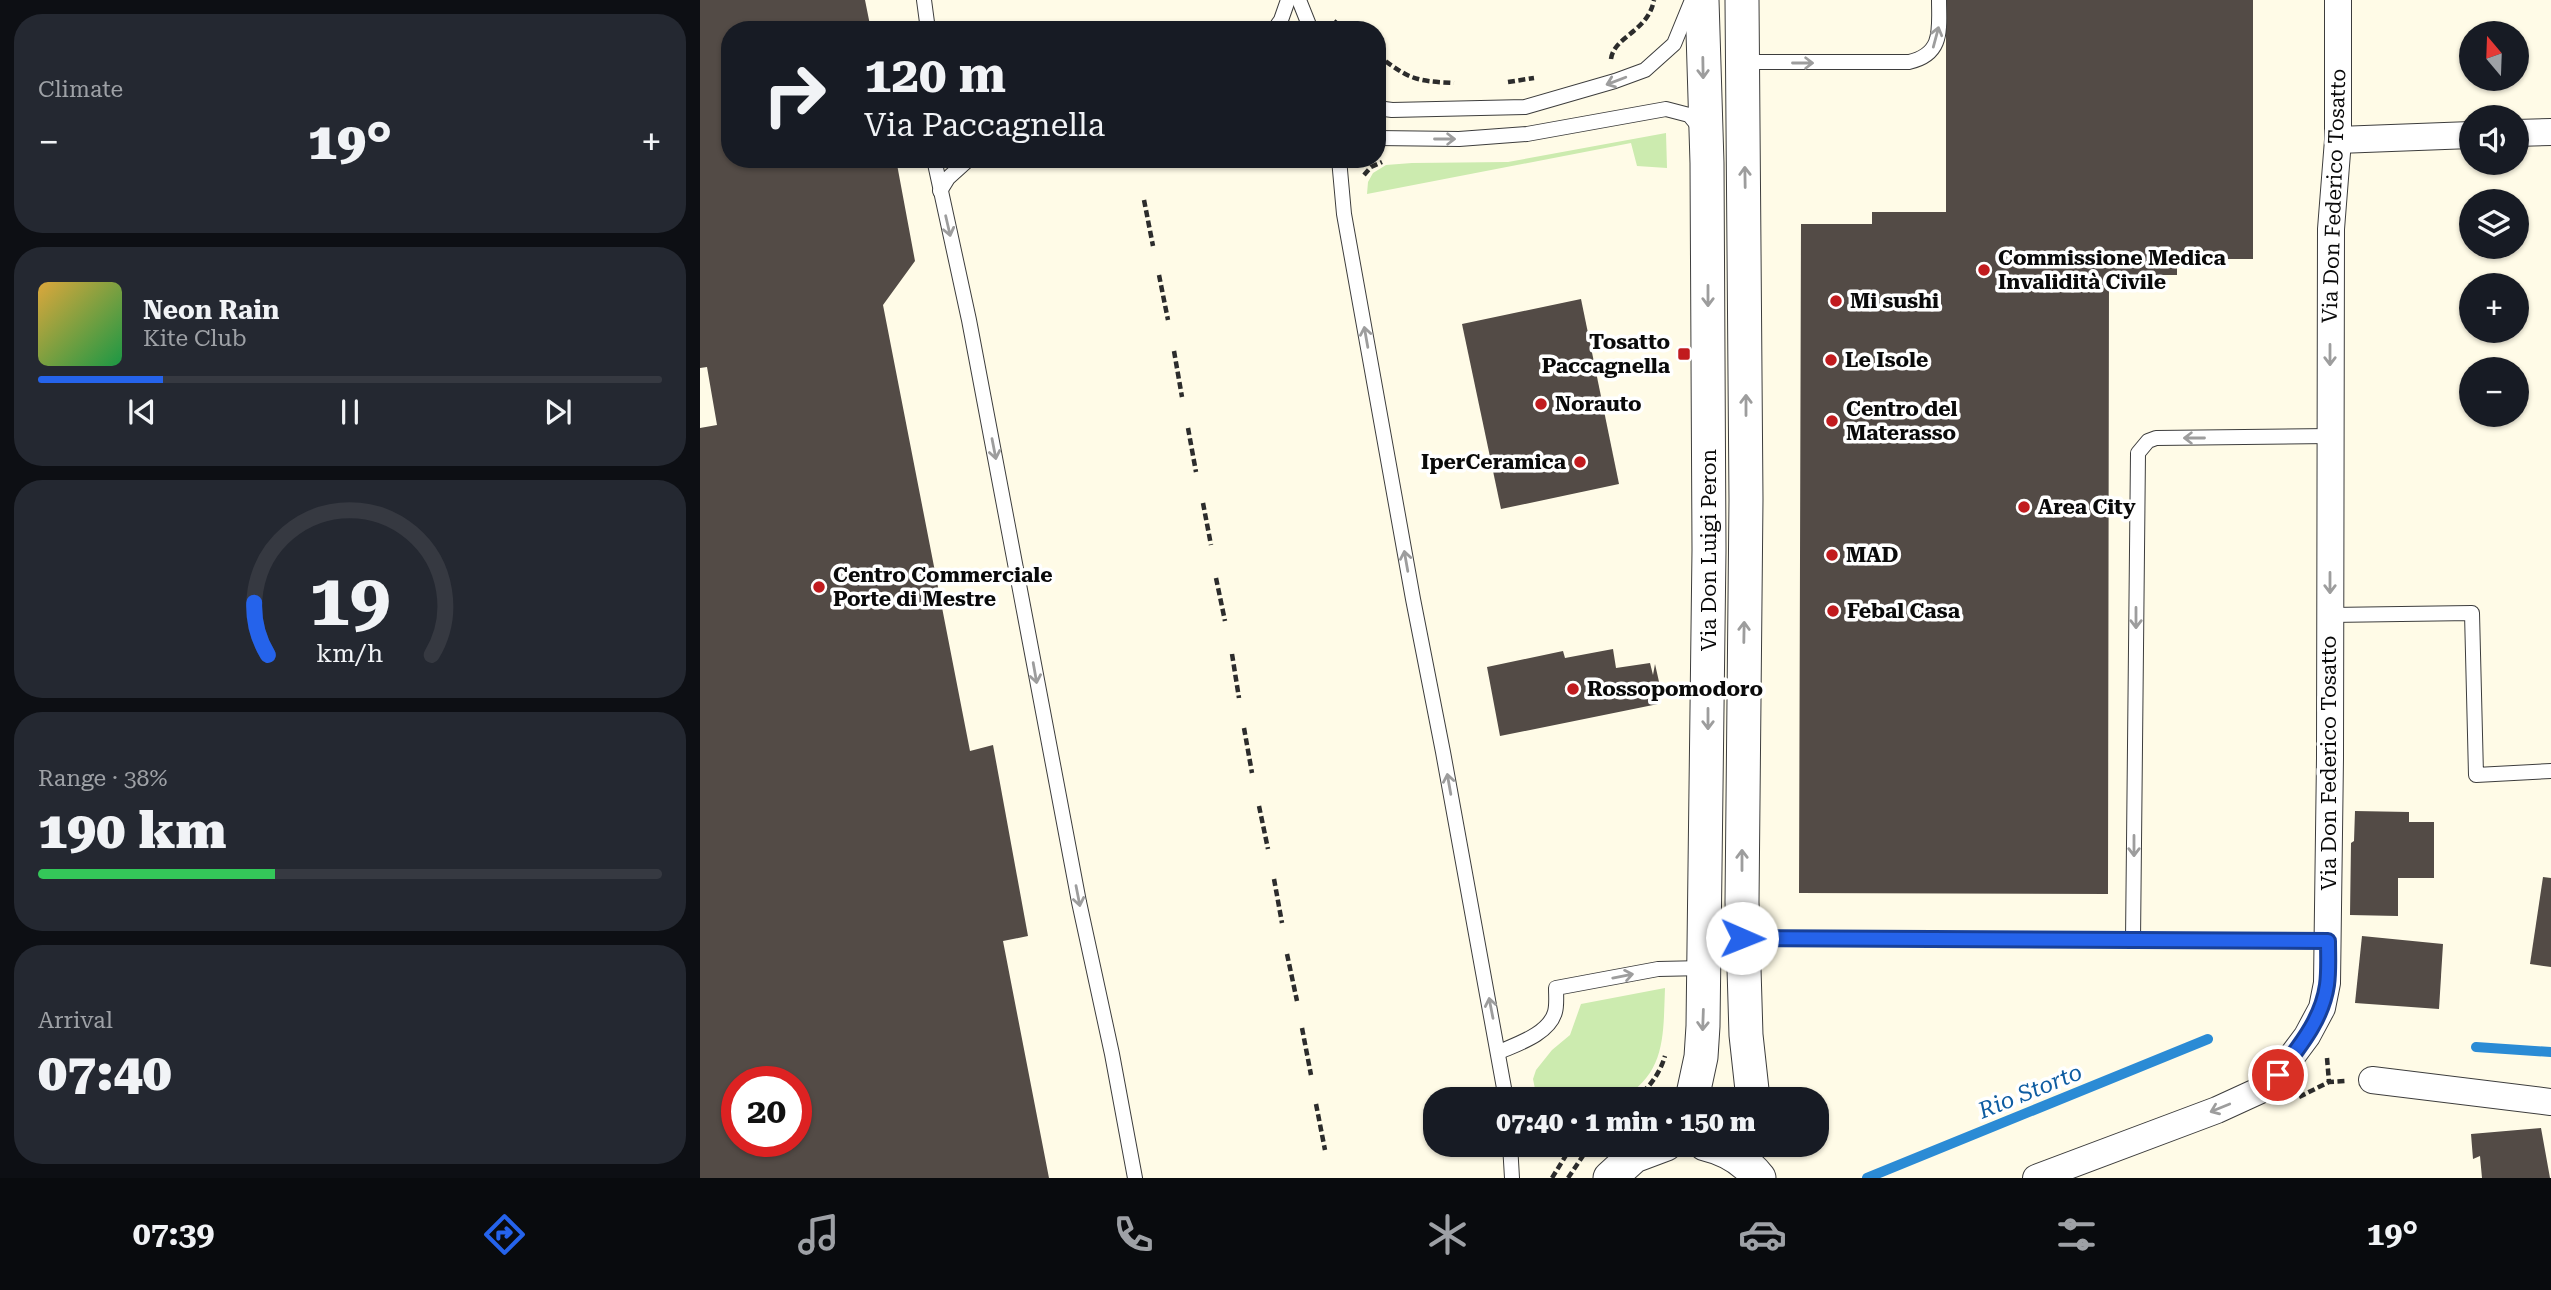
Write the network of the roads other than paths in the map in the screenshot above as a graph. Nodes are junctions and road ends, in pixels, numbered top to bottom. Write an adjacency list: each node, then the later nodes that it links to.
1 (923, 0): 9 (lane)
2 (1288, 0): 10 (lane)
3 (1299, 0): 11 (lane)
4 (1692, 0): 13 (lane, one-way to 13)
5 (1702, 0): 16 (street, Via Don Luigi Peron, one-way to 16)
6 (1742, 0): 12 (street, Via Don Luigi Peron)
7 (1939, 0): 12 (lane, one-way to 7)
8 (2338, 0): 19 (street, Via Don Federico Tosatto)
9 (926, 21)
10 (1280, 21)
11 (1307, 21)
12 (1743, 61): 27 (street, Via Don Luigi Peron, one-way to 12)
13 (1386, 109)
14 (2551, 131): 15 (street)
15 (2529, 132)
16 (1705, 135): 18 (lane, one-way to 16); 30 (street, Via Don Luigi Peron, one-way to 30)
17 (2459, 135): 19 (street)
18 (1386, 138)
19 (2338, 140): 24 (street, Via Don Federico Tosatto, one-way to 24)
20 (936, 168): 23 (lane)
21 (960, 168): 23 (lane)
22 (1340, 168): 31 (lane, one-way to 22)
23 (940, 191): 41 (lane, one-way to 41)
24 (2330, 436): 25 (street, Via Don Federico Tosatto, one-way to 25); 28 (lane, one-way to 28)
25 (2330, 615): 26 (lane); 29 (street, Via Don Federico Tosatto)
26 (2551, 771)
27 (1742, 938): 28 (lane); 35 (street, Via Don Luigi Peron)
28 (2133, 941): 29 (lane)
29 (2328, 941): 46 (street, Via Don Federico Tosatto, one-way to 46)
30 (1704, 968): 31 (lane, one-way to 30); 34 (street, Via Don Luigi Peron, one-way to 34)
31 (1499, 1052): 33 (lane)
32 (2372, 1080): 36 (street)
33 (1504, 1087)
34 (1695, 1087)
35 (1752, 1087)
36 (2551, 1102)
37 (1511, 1157): 42 (lane)
38 (1633, 1157): 43 (street)
39 (1735, 1157): 44 (street)
40 (1763, 1157): 45 (street)
41 (1135, 1178)
42 (1512, 1178)
43 (1610, 1178)
44 (1759, 1178)
45 (1766, 1178)
46 (2036, 1178)

